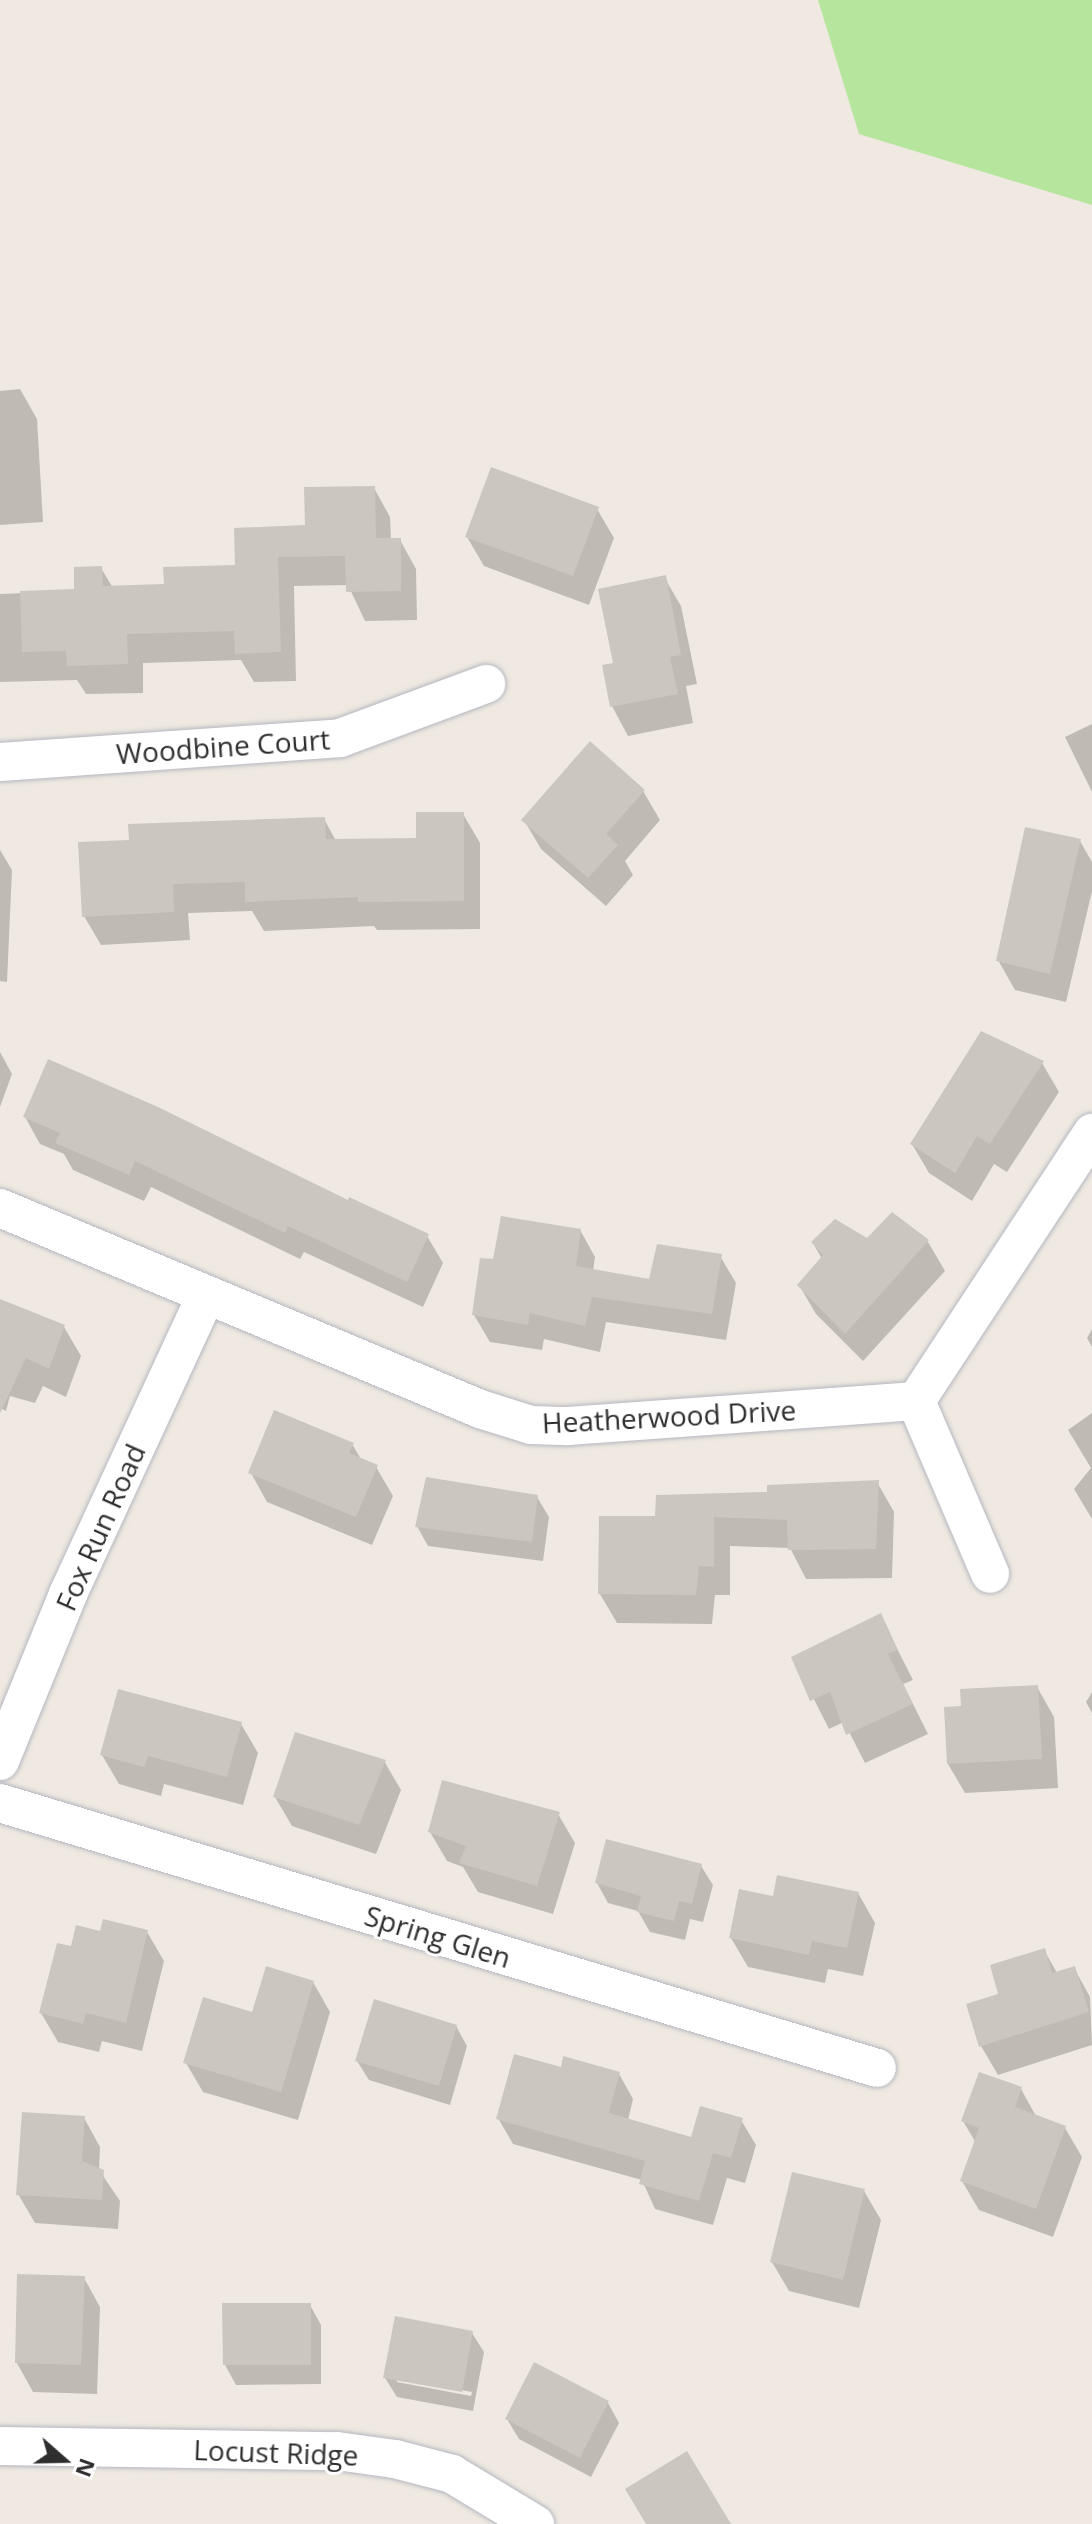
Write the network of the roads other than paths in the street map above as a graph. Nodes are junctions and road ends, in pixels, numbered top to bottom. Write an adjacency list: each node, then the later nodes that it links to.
1 (486, 684): 2 (street, Woodbine Court)
2 (0, 762)
3 (1092, 1133): 6 (street)
4 (0, 1208): 5 (street, Heatherwood Drive)
5 (206, 1296): 6 (street, Heatherwood Drive); 8 (street, Fox Run Road)
6 (916, 1401): 7 (street)
7 (990, 1574)
8 (0, 1761)
9 (0, 1803): 10 (street, Spring Glen)
10 (877, 2068)
11 (0, 2446): 12 (street, Locust Ridge)
12 (535, 2524)

